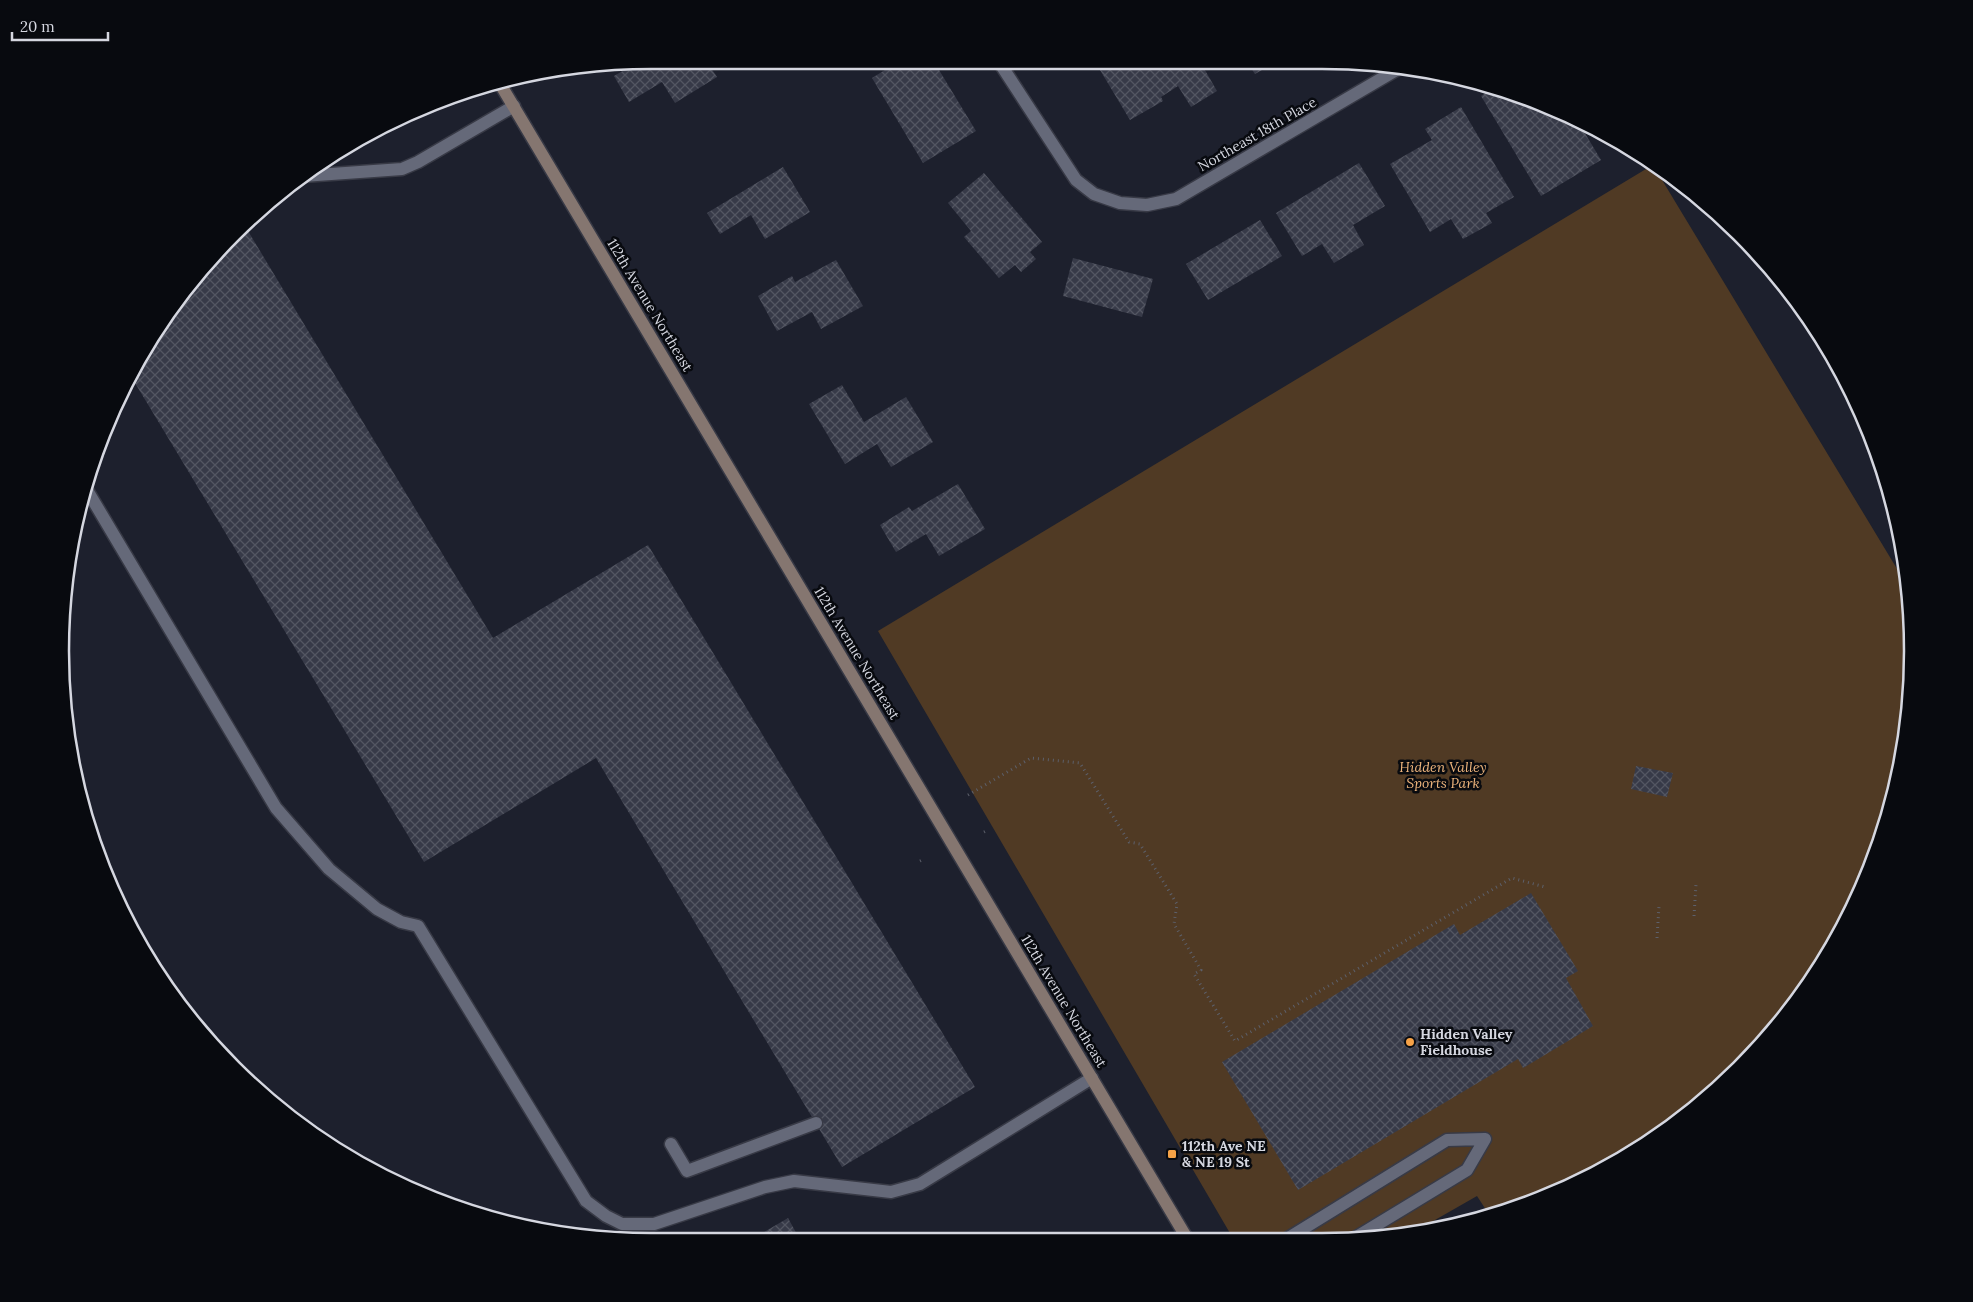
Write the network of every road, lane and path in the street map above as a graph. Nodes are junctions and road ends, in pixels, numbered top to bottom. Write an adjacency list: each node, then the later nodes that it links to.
1 (1005, 69): 2 (street, Northeast 18th Place)
2 (1391, 73)
3 (504, 88): 4 (main road, 112th Avenue Northeast)
4 (514, 106): 5 (street); 15 (main road, 112th Avenue Northeast)
5 (317, 175)
6 (90, 496): 15 (street)
7 (968, 795): 11 (path)
8 (988, 830): 9 (path)
9 (984, 832)
10 (1696, 884): 13 (path)
11 (1545, 887)
12 (1659, 906): 14 (path)
13 (1694, 916)
14 (1657, 938)
15 (1092, 1078): 19 (main road, 112th Avenue Northeast)
16 (816, 1123): 17 (street)
17 (671, 1144)
18 (1366, 1231): 20 (street)
19 (1184, 1233)
20 (1296, 1233)

